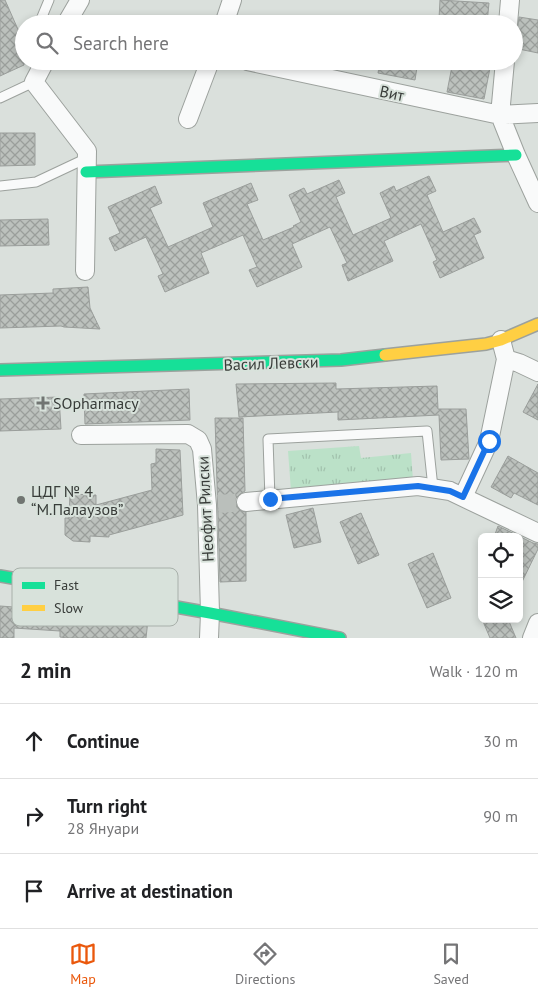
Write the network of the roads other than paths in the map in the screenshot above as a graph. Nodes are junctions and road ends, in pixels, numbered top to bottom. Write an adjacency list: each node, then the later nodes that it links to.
1 (49, 0): 5 (lane)
2 (80, 0): 6 (street)
3 (232, 0): 7 (street)
4 (510, 0): 8 (street)
5 (42, 15)
6 (71, 15)
7 (227, 15)
8 (509, 15)
9 (40, 70): 13 (street)
10 (207, 70): 17 (street)
11 (288, 70): 16 (street, Вит)
12 (504, 70): 16 (street)
13 (34, 82): 14 (lane); 19 (street)
14 (0, 98)
15 (538, 113): 16 (street, Вит)
16 (500, 115): 18 (street)
17 (188, 119)
18 (516, 155): 19 (street); 21 (street)
19 (87, 165): 20 (lane); 22 (street)
20 (0, 186)
21 (538, 203)
22 (84, 271)
23 (538, 324): 24 (street, Васил Левски)
24 (501, 340): 25 (street); 26 (street, Васил Левски)
25 (506, 359): 27 (street); 30 (street)
26 (0, 370)
27 (538, 372)
28 (81, 435): 35 (street, Неофит Рилски)
29 (432, 488): 30 (street); 31 (street); 31 (lane)
30 (463, 497): 33 (street)
31 (270, 499): 32 (street)
32 (246, 502)
33 (538, 532)
34 (178, 608): 35 (street)
35 (210, 614): 37 (street, Неофит Рилски); 38 (street)
36 (538, 623): 39 (street)
37 (209, 638)
38 (340, 638)
39 (532, 638)

